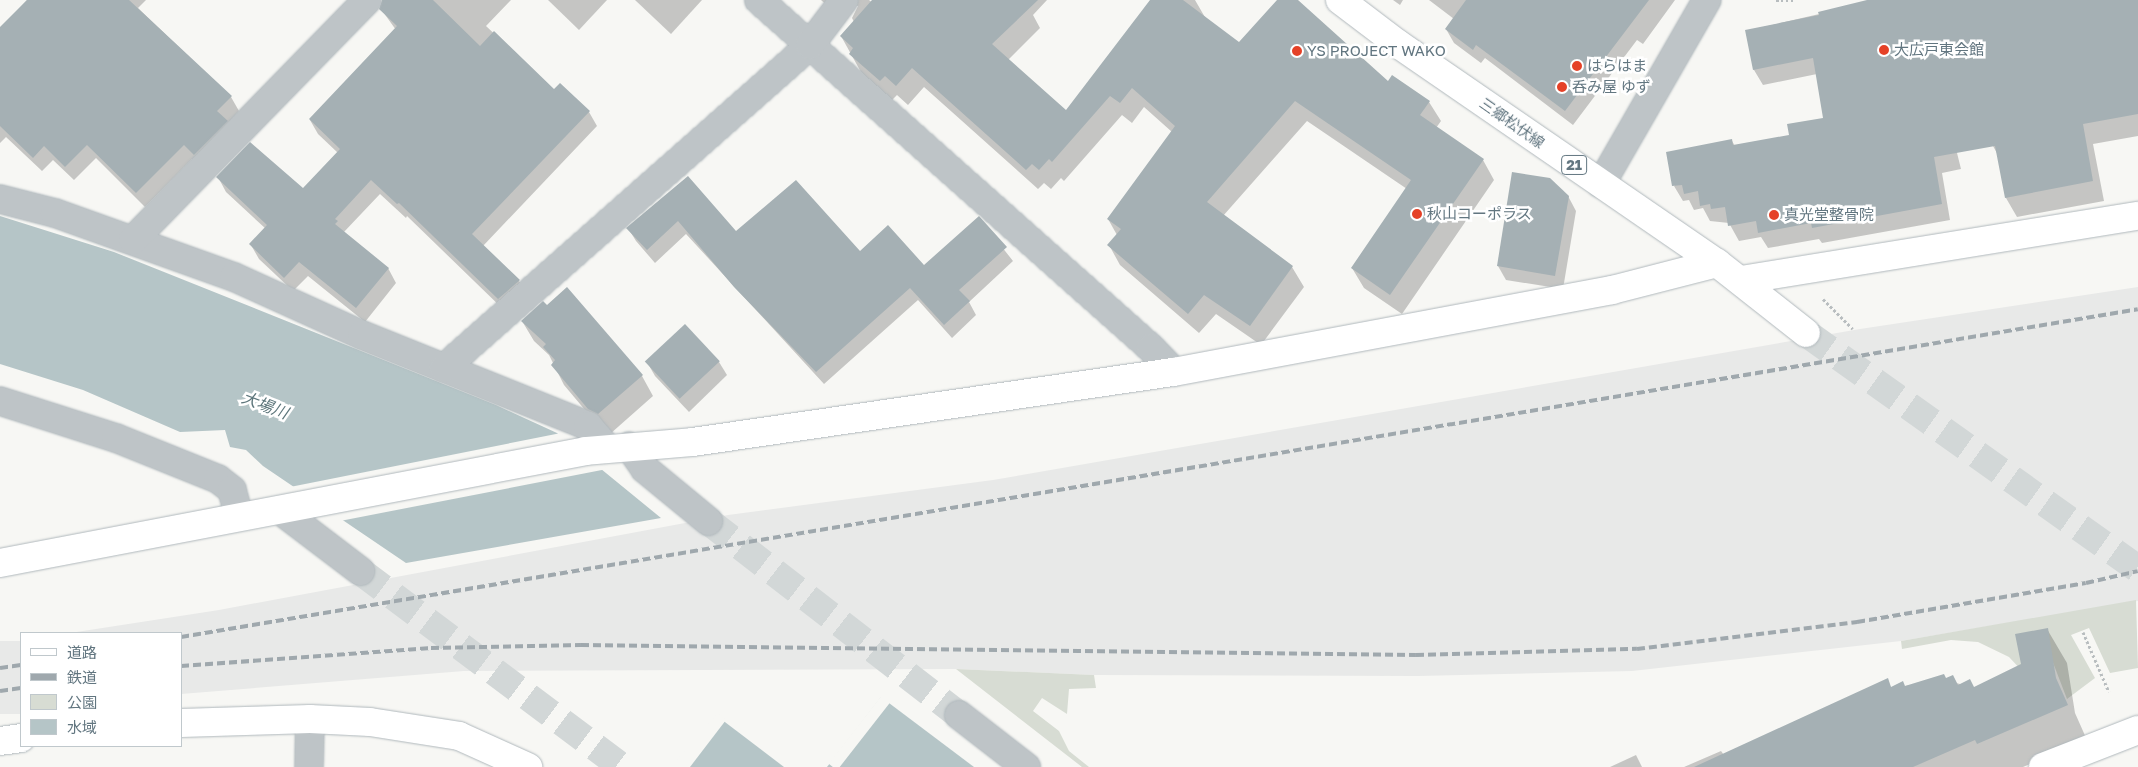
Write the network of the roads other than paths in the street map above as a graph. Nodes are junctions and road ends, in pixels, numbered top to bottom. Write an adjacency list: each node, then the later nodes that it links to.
1 (368, 0): 10 (street)
2 (759, 0): 6 (street)
3 (844, 0): 6 (street)
4 (1340, 0): 7 (street, 三郷松伏線 / 21)
5 (1707, 0): 7 (street)
6 (810, 45): 14 (street); 15 (street)
7 (1601, 184): 11 (street, 三郷松伏線 / 21)
8 (0, 199): 10 (street)
9 (2138, 216): 12 (street)
10 (133, 240): 14 (street)
11 (1717, 263): 12 (street, 三郷松伏線 / 21); 15 (street)
12 (1741, 280): 13 (street, 三郷松伏線 / 21)
13 (1806, 333)
14 (444, 368): 17 (street)
15 (1174, 372): 17 (street)
16 (0, 400): 19 (street)
17 (607, 448): 18 (street); 20 (street)
18 (280, 510): 19 (street); 22 (street)
19 (239, 516): 21 (street)
20 (708, 521)
21 (0, 563)
22 (360, 571)
23 (960, 715): 31 (street)
24 (310, 719): 25 (street); 29 (street); 30 (street)
25 (182, 723)
26 (2138, 730): 32 (street)
27 (20, 738): 28 (street)
28 (0, 741)
29 (309, 767)
30 (528, 767)
31 (1026, 767)
32 (2043, 767)

